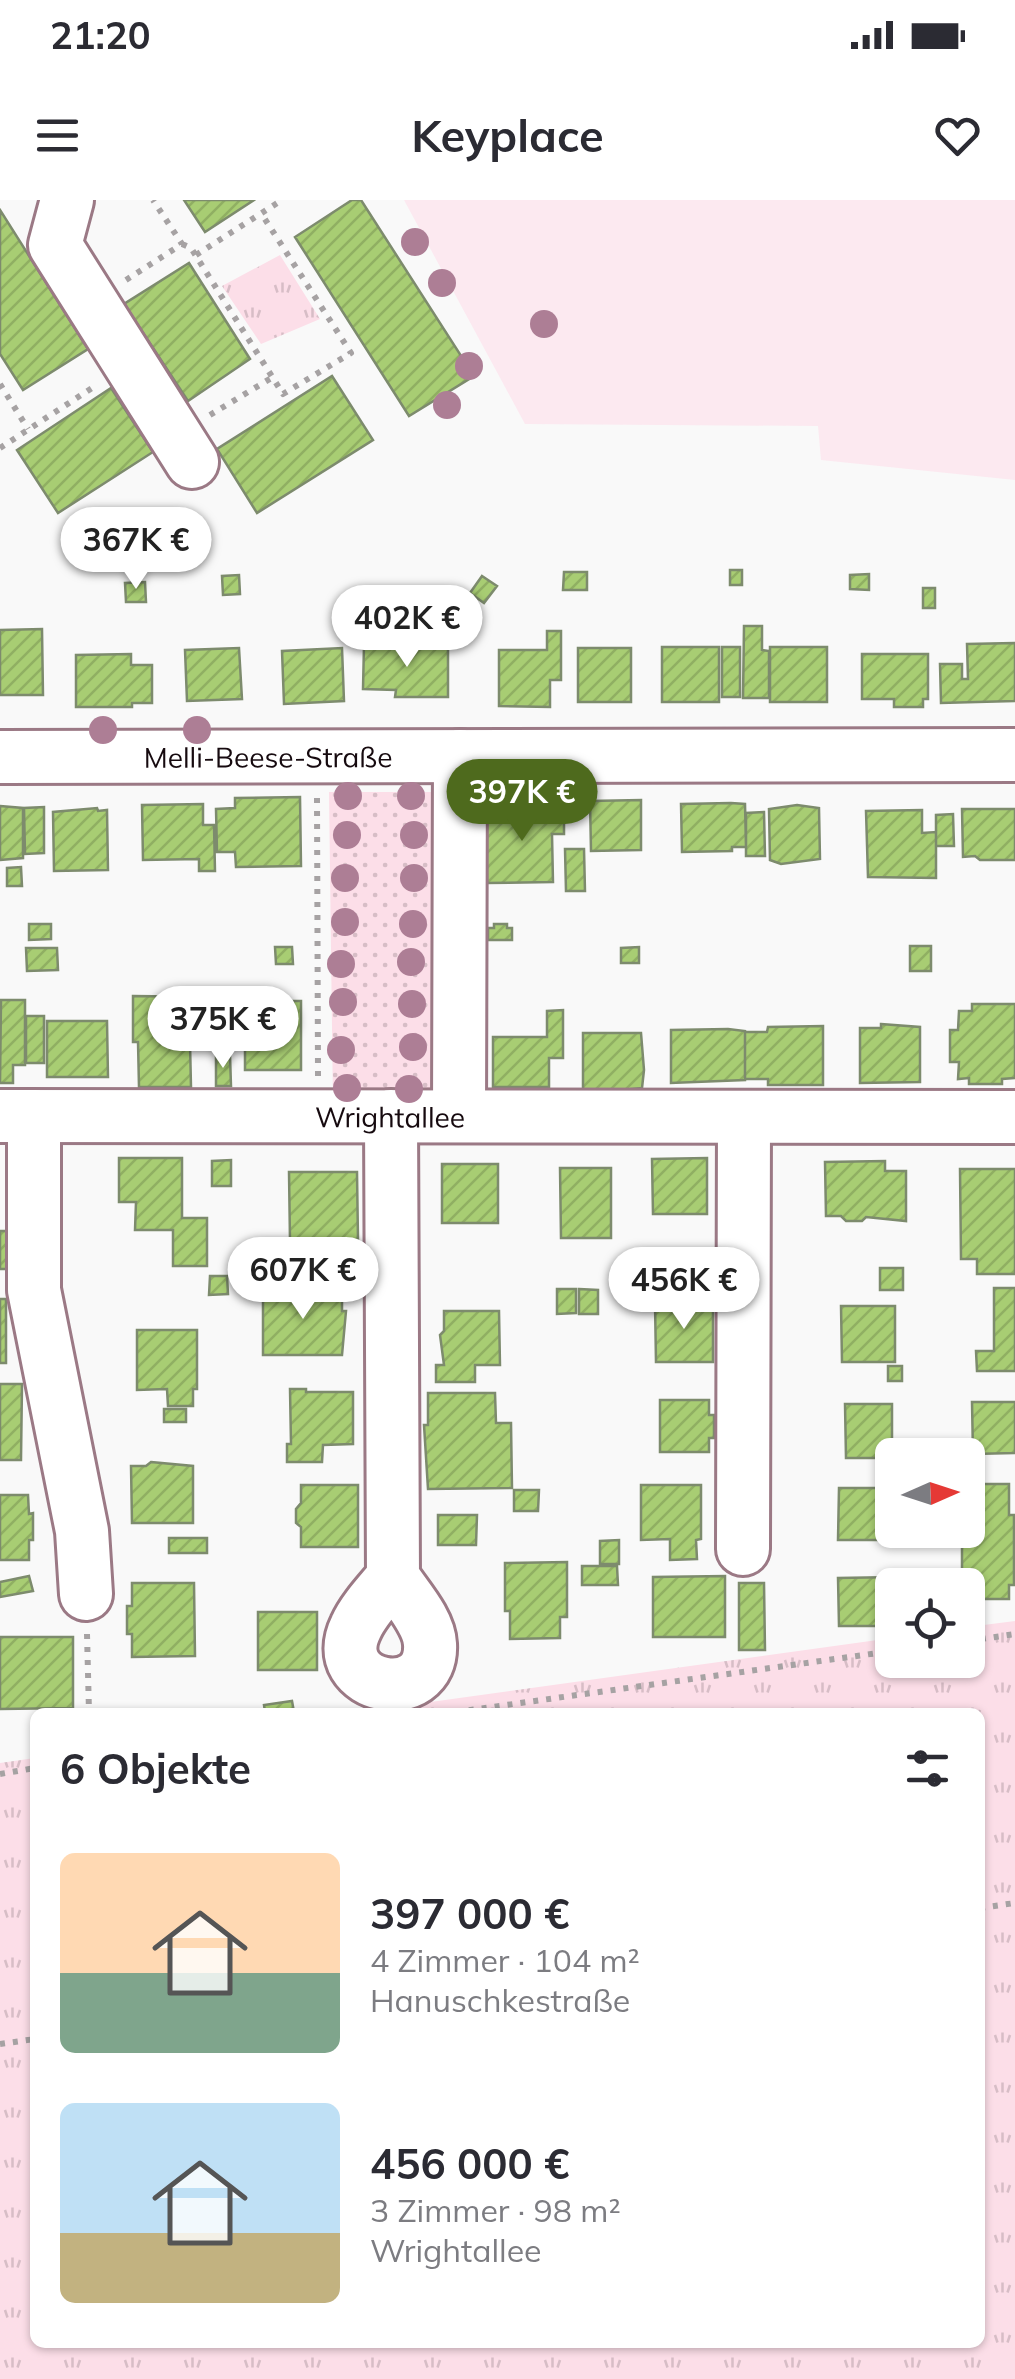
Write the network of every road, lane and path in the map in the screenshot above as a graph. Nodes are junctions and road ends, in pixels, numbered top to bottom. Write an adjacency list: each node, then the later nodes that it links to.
1 (67, 200): 7 (street)
2 (154, 200): 5 (path)
3 (282, 200): 4 (path)
4 (261, 213): 6 (path); 9 (path)
5 (182, 244): 6 (path); 7 (path)
6 (196, 255): 9 (path)
7 (91, 302): 8 (street)
8 (130, 364): 11 (path); 13 (street)
9 (273, 377): 13 (path)
10 (1, 387): 11 (path)
11 (28, 430): 12 (path)
12 (0, 448)
13 (184, 449)
14 (1015, 755): 15 (street, Melli-Beese-Straße)
15 (460, 756): 17 (street, Melli-Beese-Straße); 21 (street)
16 (0, 757): 17 (street, Melli-Beese-Straße)
17 (317, 757): 19 (path)
18 (17, 1116): 19 (street, Wrightallee); 26 (street, Wrightallee)
19 (318, 1116): 20 (street, Wrightallee)
20 (390, 1116): 21 (street, Wrightallee); 25 (street)
21 (460, 1116): 22 (street, Wrightallee)
22 (744, 1117): 23 (street, Wrightallee); 24 (street)
23 (1015, 1117)
24 (743, 1550)
25 (393, 1577)
26 (86, 1594): 30 (path)
27 (1015, 1634): 28 (path)
28 (985, 1638)
29 (875, 1653): 31 (path)
30 (88, 1708)
31 (485, 1708)
32 (30, 1769): 33 (path)
33 (0, 1774)
34 (1015, 1903): 35 (path)
35 (985, 1907)
36 (30, 2040): 37 (path)
37 (0, 2044)

